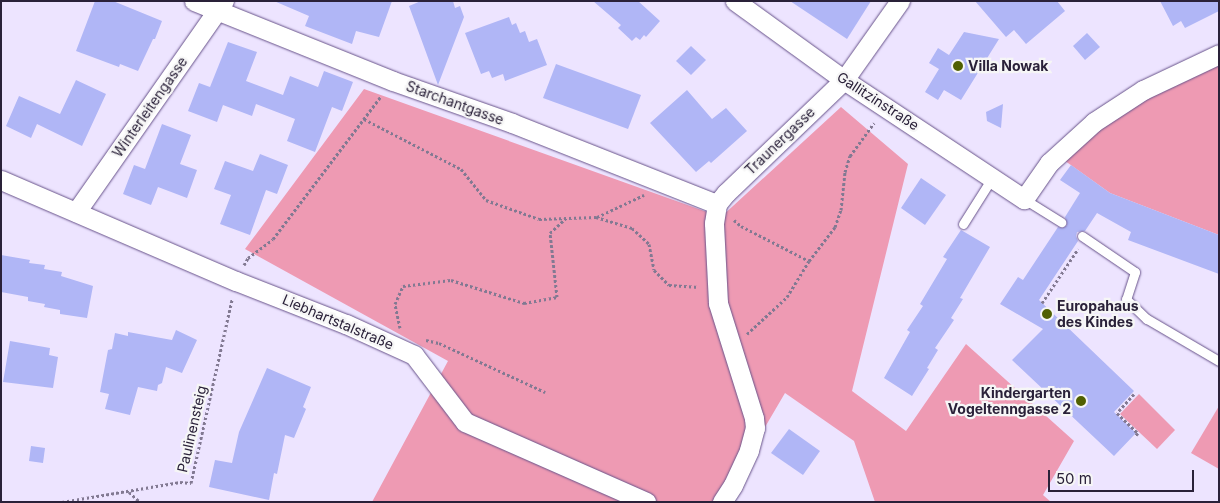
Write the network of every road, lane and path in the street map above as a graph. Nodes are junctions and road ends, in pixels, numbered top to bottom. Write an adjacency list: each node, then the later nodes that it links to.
1 (194, 1): 4 (street, Starchantgasse)
2 (735, 1): 6 (street, Gallitzinstraße)
3 (900, 1): 6 (street, Traunergasse)
4 (221, 6): 7 (street, Starchantgasse); 15 (street, Winterleitengasse)
5 (1219, 54): 13 (street)
6 (844, 80): 8 (street, Gallitzinstraße); 14 (street, Traunergasse)
7 (393, 81): 9 (path, Paulinensteig); 12 (street, Starchantgasse)
8 (886, 106): 10 (street, Gallitzinstraße); 21 (path)
9 (364, 119): 17 (path); 22 (path, Paulinensteig)
10 (992, 178): 13 (street, Gallitzinstraße); 19 (lane)
11 (1, 180): 15 (street, Liebhartstalstraße)
12 (667, 184): 14 (street, Starchantgasse); 16 (path)
13 (1024, 199): 18 (lane)
14 (717, 204): 21 (path); 23 (street)
15 (76, 212): 22 (street, Liebhartstalstraße)
16 (596, 217): 17 (path); 23 (path)
17 (565, 218): 27 (path)
18 (1061, 222)
19 (963, 224)
20 (1083, 237): 24 (path); 28 (lane)
21 (808, 261): 26 (path)
22 (236, 281): 27 (street, Liebhartstalstraße); 32 (path, Paulinensteig)
23 (717, 288): 26 (street)
24 (1042, 302)
25 (420, 339): 29 (path)
26 (729, 343): 36 (street)
27 (404, 350): 35 (street, Liebhartstalstraße)
28 (1219, 360)
29 (545, 392)
30 (1134, 394): 31 (path)
31 (1135, 436)
32 (129, 492): 33 (path, Paulinensteig); 34 (path)
33 (62, 502)
34 (140, 502)
35 (646, 502)
36 (722, 502)

